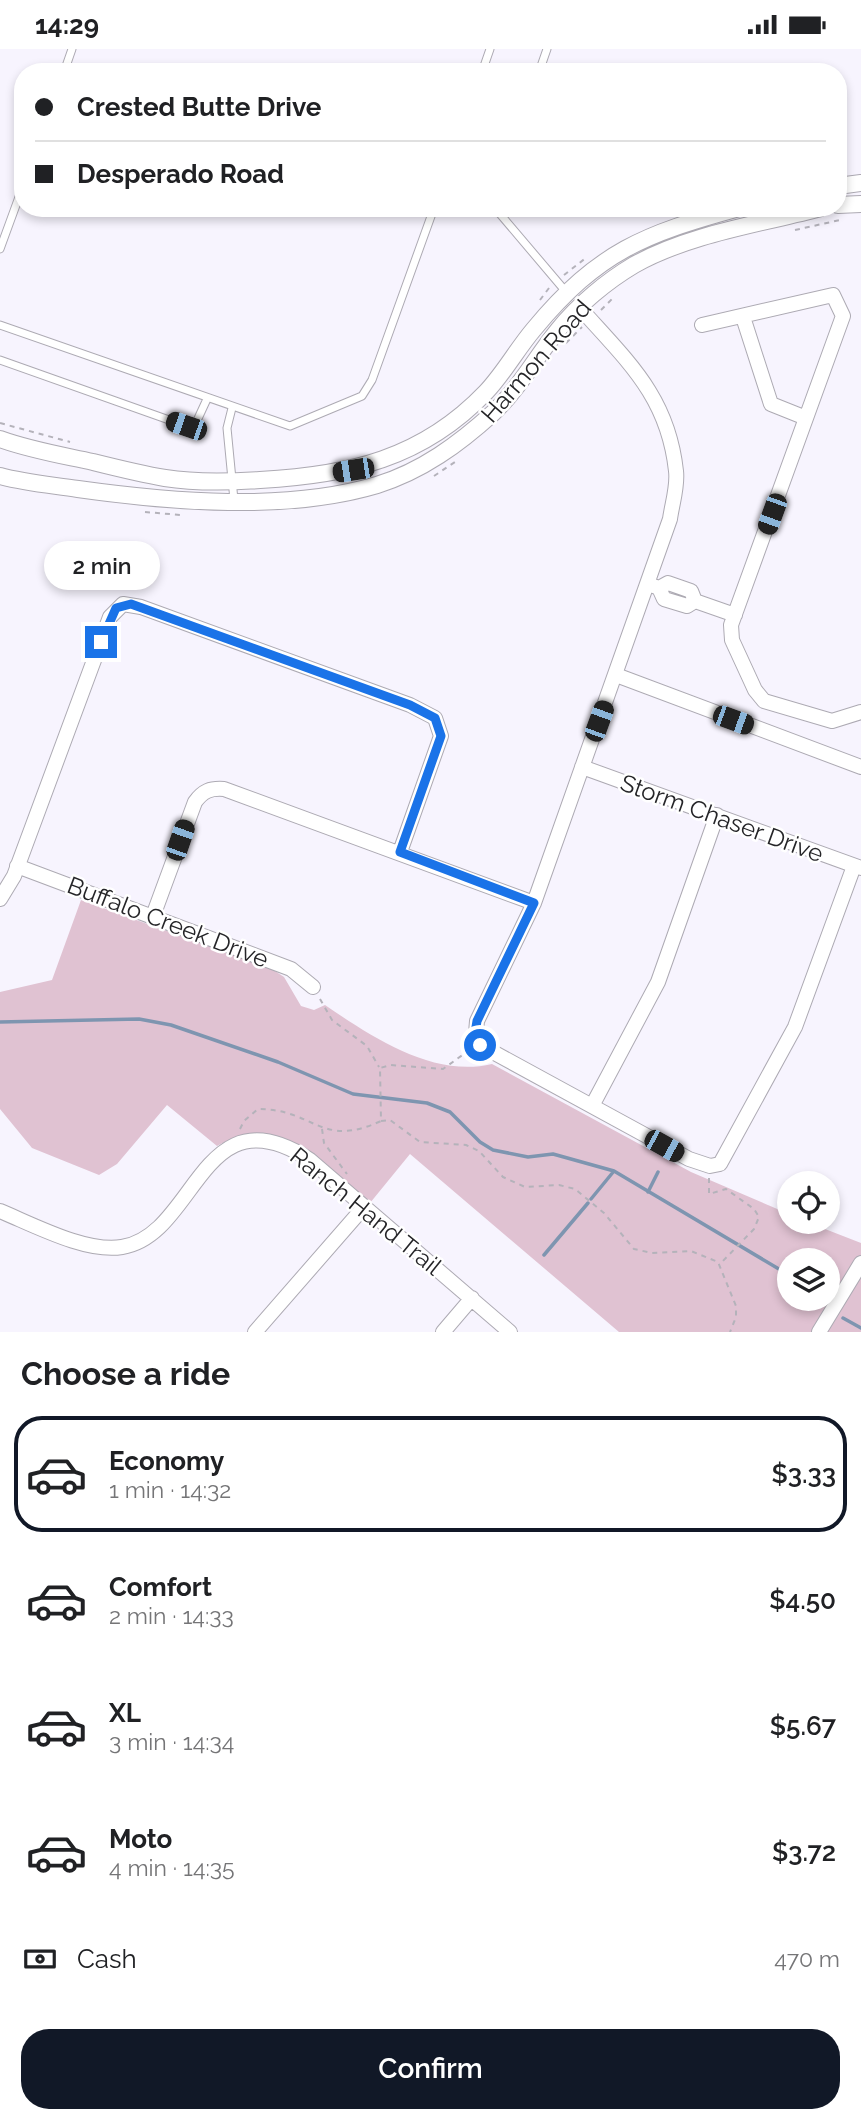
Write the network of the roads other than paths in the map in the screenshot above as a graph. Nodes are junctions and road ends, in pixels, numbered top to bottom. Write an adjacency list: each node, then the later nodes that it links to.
1 (14, 211): 6 (lane)
2 (431, 217): 14 (lane)
3 (503, 217): 7 (lane)
4 (707, 217): 7 (street, Harmon Road)
5 (787, 217): 8 (street, Harmon Road)
6 (0, 249)
7 (566, 292): 8 (lane); 18 (street, Harmon Road)
8 (585, 314): 19 (street, Harmon Road); 20 (street)
9 (743, 317): 10 (street); 15 (street); 15 (street)
10 (702, 325)
11 (1, 328): 13 (lane)
12 (0, 360): 13 (lane)
13 (207, 399): 14 (lane)
14 (232, 408): 18 (lane)
15 (806, 418): 21 (street)
16 (0, 439): 18 (street, Harmon Road)
17 (0, 476): 19 (street, Harmon Road)
18 (234, 482): 19 (lane)
19 (234, 500)
20 (653, 586): 21 (street); 22 (street)
21 (736, 615): 23 (street)
22 (616, 675): 24 (street); 25 (street)
23 (861, 712)
24 (582, 767): 26 (street, Storm Chaser Drive); 31 (street)
25 (861, 767)
26 (717, 815): 29 (street, Storm Chaser Drive); 34 (street)
27 (400, 852): 28 (street); 31 (street); 32 (street)
28 (17, 866): 30 (street); 32 (street, Buffalo Creek Drive)
29 (858, 867): 34 (street)
30 (0, 899)
31 (534, 903): 34 (street)
32 (153, 916): 33 (street, Buffalo Creek Drive)
33 (313, 987)
34 (592, 1106)
35 (364, 1207): 36 (street, Ranch Hand Trail); 38 (street, Ranch Hand Trail); 39 (street)
36 (0, 1211)
37 (861, 1263): 42 (street)
38 (472, 1298): 40 (street); 41 (street, Ranch Hand Trail)
39 (255, 1332)
40 (443, 1332)
41 (510, 1332)
42 (819, 1332)

